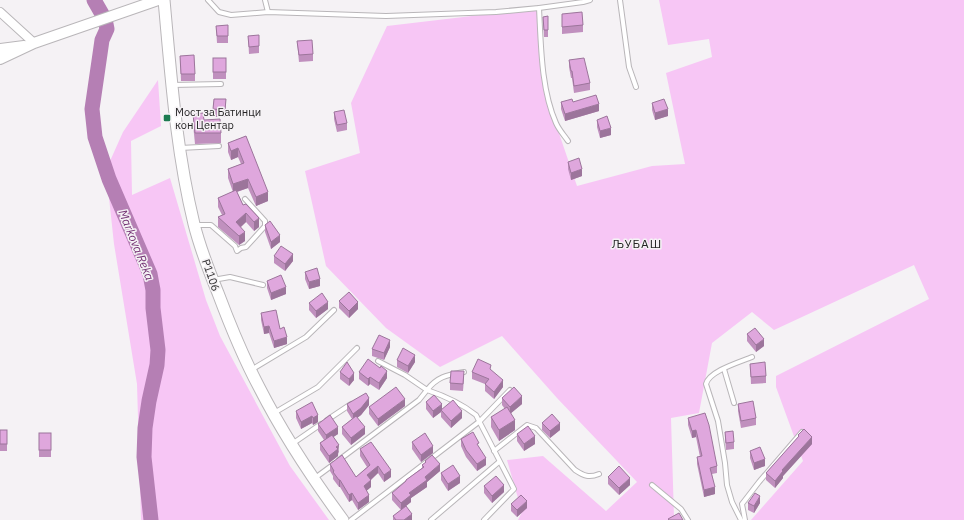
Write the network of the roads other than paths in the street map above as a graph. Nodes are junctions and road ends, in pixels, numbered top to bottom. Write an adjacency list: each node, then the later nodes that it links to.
1 (158, 0): 10 (street)
2 (164, 0): 13 (main road, P1106)
3 (208, 0): 9 (lane)
4 (265, 0): 9 (lane)
5 (590, 0): 7 (lane)
6 (620, 0): 15 (lane)
7 (539, 8): 9 (lane); 16 (lane)
8 (0, 12): 10 (street)
9 (268, 12)
10 (31, 44): 11 (street); 12 (street)
11 (0, 48)
12 (0, 59)
13 (171, 84): 14 (lane); 18 (main road, P1106)
14 (221, 84)
15 (636, 87)
16 (568, 141)
17 (220, 146): 18 (lane)
18 (180, 148): 20 (main road, P1106)
19 (245, 199): 20 (lane)
20 (195, 226): 21 (main road, P1106)
21 (213, 280): 22 (lane); 28 (main road, P1106)
22 (263, 285)
23 (334, 310): 28 (lane)
24 (357, 348): 34 (lane)
25 (752, 357): 27 (lane)
26 (378, 361): 30 (lane)
27 (724, 369): 33 (lane); 48 (lane)
28 (251, 370): 34 (main road, P1106)
29 (464, 372): 30 (lane)
30 (427, 390): 35 (lane); 41 (lane)
31 (510, 390): 35 (lane)
32 (355, 401): 37 (lane)
33 (734, 403)
34 (273, 413): 37 (main road, P1106)
35 (480, 421): 38 (lane); 43 (lane)
36 (802, 432): 49 (lane)
37 (292, 445): 41 (main road, P1106)
38 (494, 451): 39 (lane); 40 (lane)
39 (499, 462): 45 (lane); 46 (lane)
40 (599, 474)
41 (313, 479): 44 (main road, P1106)
42 (652, 485): 47 (lane)
43 (354, 519)
44 (343, 520)
45 (432, 520)
46 (484, 520)
47 (688, 520)
48 (741, 520)
49 (745, 520)

